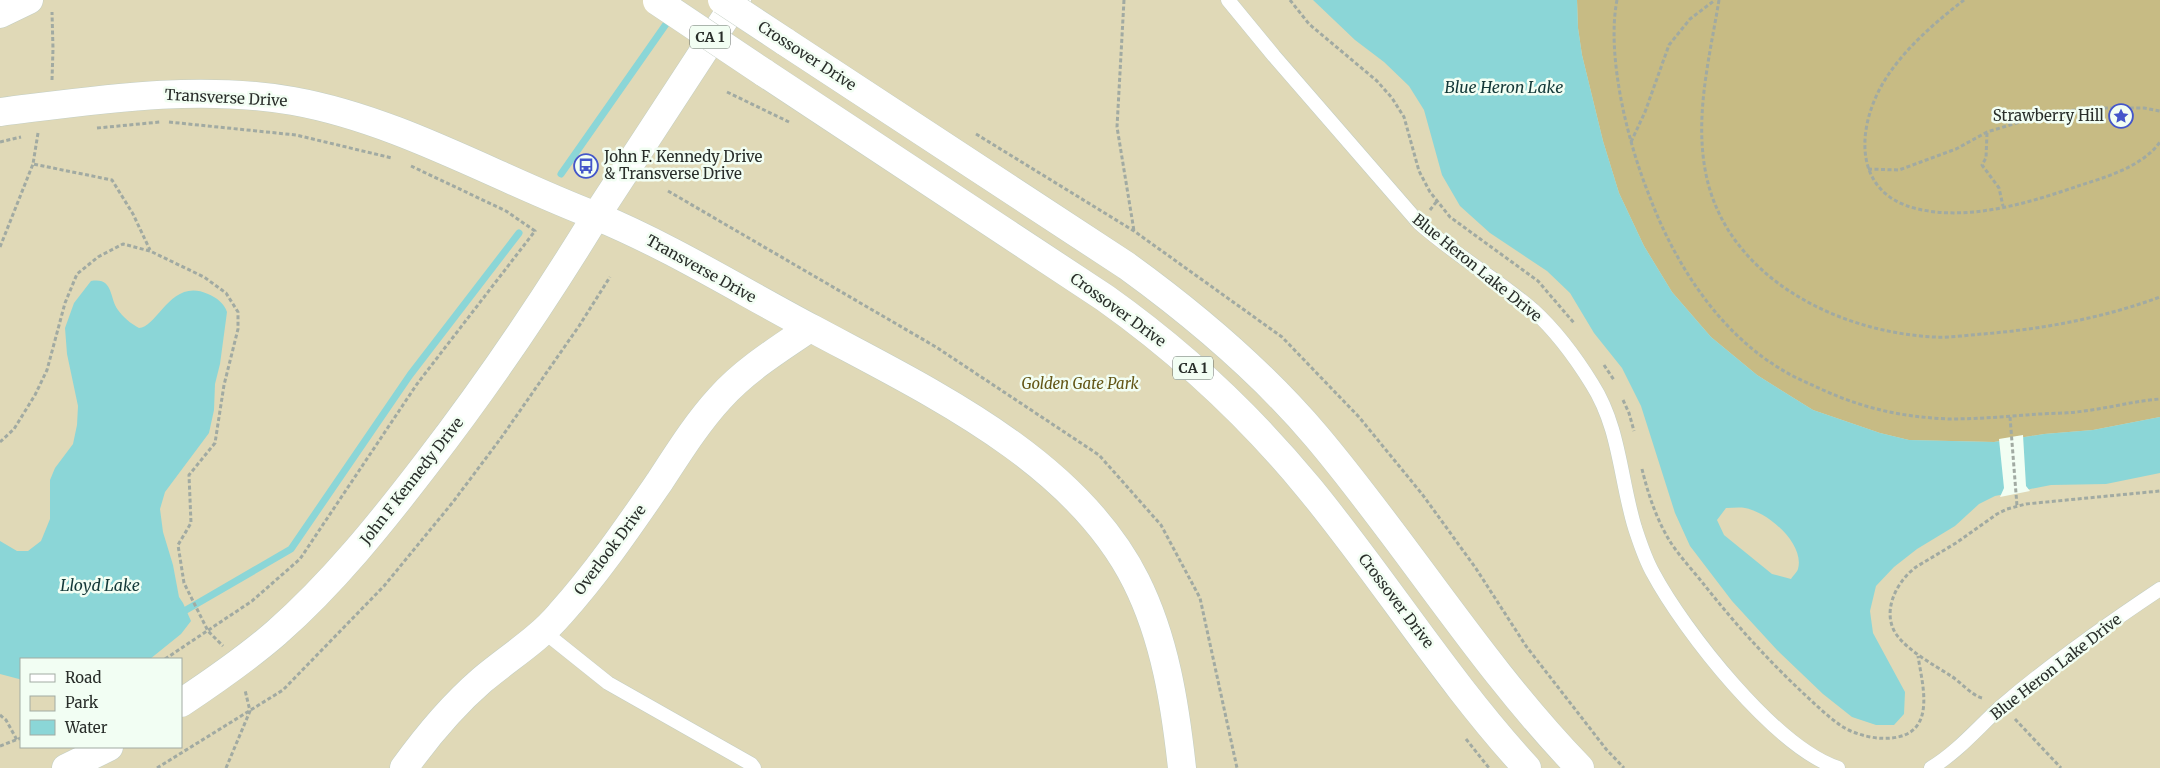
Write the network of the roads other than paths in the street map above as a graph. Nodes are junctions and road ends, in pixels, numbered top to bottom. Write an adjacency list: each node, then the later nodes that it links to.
1 (722, 0): 19 (main road, Crossover Drive / CA 1, bridge)
2 (737, 0): 8 (main road, John F Kennedy Drive)
3 (1228, 0): 20 (lane, Blue Heron Lake Drive)
4 (656, 1): 18 (main road, Crossover Drive / CA 1, bridge)
5 (40, 3): 6 (main road)
6 (0, 14)
7 (0, 112): 8 (main road, Transverse Drive)
8 (596, 216): 9 (main road, Transverse Drive); 12 (main road, John F Kennedy Drive)
9 (810, 328): 11 (main road, Overlook Drive); 17 (main road, Transverse Drive)
10 (2160, 589): 21 (lane, Blue Heron Lake Drive)
11 (543, 631): 15 (main road, Overlook Drive); 16 (lane)
12 (182, 702)
13 (107, 748): 14 (main road)
14 (66, 768)
15 (404, 768)
16 (754, 768)
17 (1182, 768)
18 (1527, 768)
19 (1580, 768)
20 (1838, 768)
21 (1931, 768)

